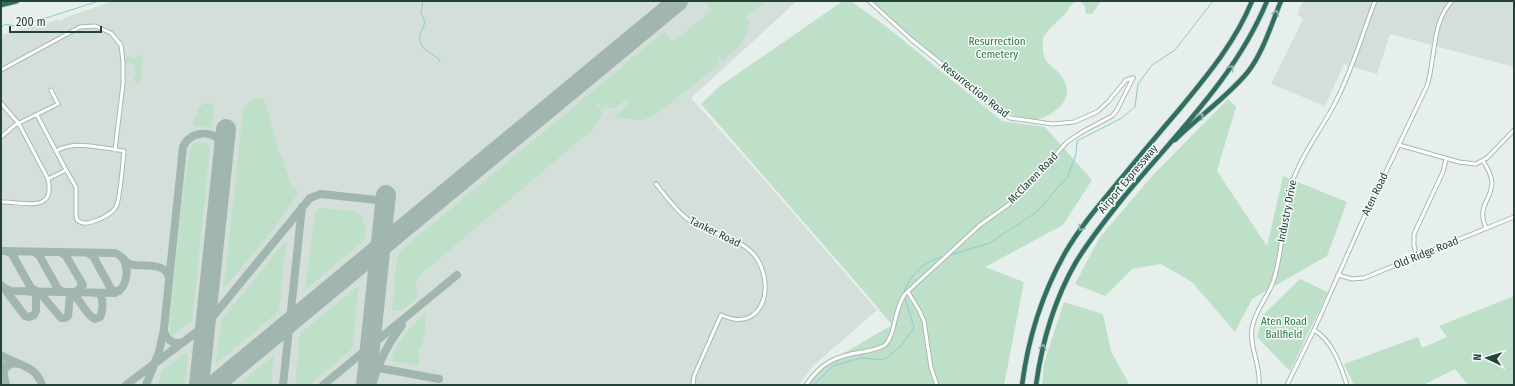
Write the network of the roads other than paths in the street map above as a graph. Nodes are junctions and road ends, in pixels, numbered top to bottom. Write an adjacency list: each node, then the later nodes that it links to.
1 (16, 1): 8 (highway)
2 (869, 1): 10 (street, Resurrection Road)
3 (1251, 1): 36 (highway, Airport Expressway, one-way to 36)
4 (1268, 1): 25 (highway, Airport Expressway, one-way to 4)
5 (1281, 1): 25 (highway, one-way to 5)
6 (1375, 1): 38 (street, Industry Drive)
7 (1452, 1): 17 (street, Aten Road)
8 (1, 5)
9 (1, 70): 18 (street)
10 (1133, 78): 31 (street, McClaren Road)
11 (51, 90): 13 (street)
12 (1, 103): 14 (street)
13 (37, 115): 14 (street); 19 (street)
14 (19, 124): 16 (street); 23 (street)
15 (1514, 130): 21 (street)
16 (1, 137)
17 (1399, 145): 20 (street); 30 (street, Aten Road)
18 (115, 150): 19 (street); 22 (street)
19 (56, 151): 22 (street)
20 (1446, 158): 21 (street); 29 (street)
21 (1483, 161): 28 (street)
22 (66, 170): 23 (street)
23 (48, 179): 26 (street)
24 (656, 184): 33 (street, Tanker Road)
25 (1135, 184): 37 (highway, Airport Expressway, one-way to 25)
26 (1, 202)
27 (1514, 217): 28 (street, Old Ridge Road)
28 (1486, 228): 29 (street, Old Ridge Road)
29 (1417, 256): 30 (street, Old Ridge Road)
30 (1338, 275): 32 (street, Aten Road)
31 (908, 292): 34 (street, McClaren Road); 35 (street)
32 (1314, 330): 39 (street, Aten Road); 40 (street)
33 (693, 385)
34 (806, 385)
35 (937, 385)
36 (1020, 385)
37 (1036, 385)
38 (1259, 385)
39 (1287, 385)
40 (1347, 385)

